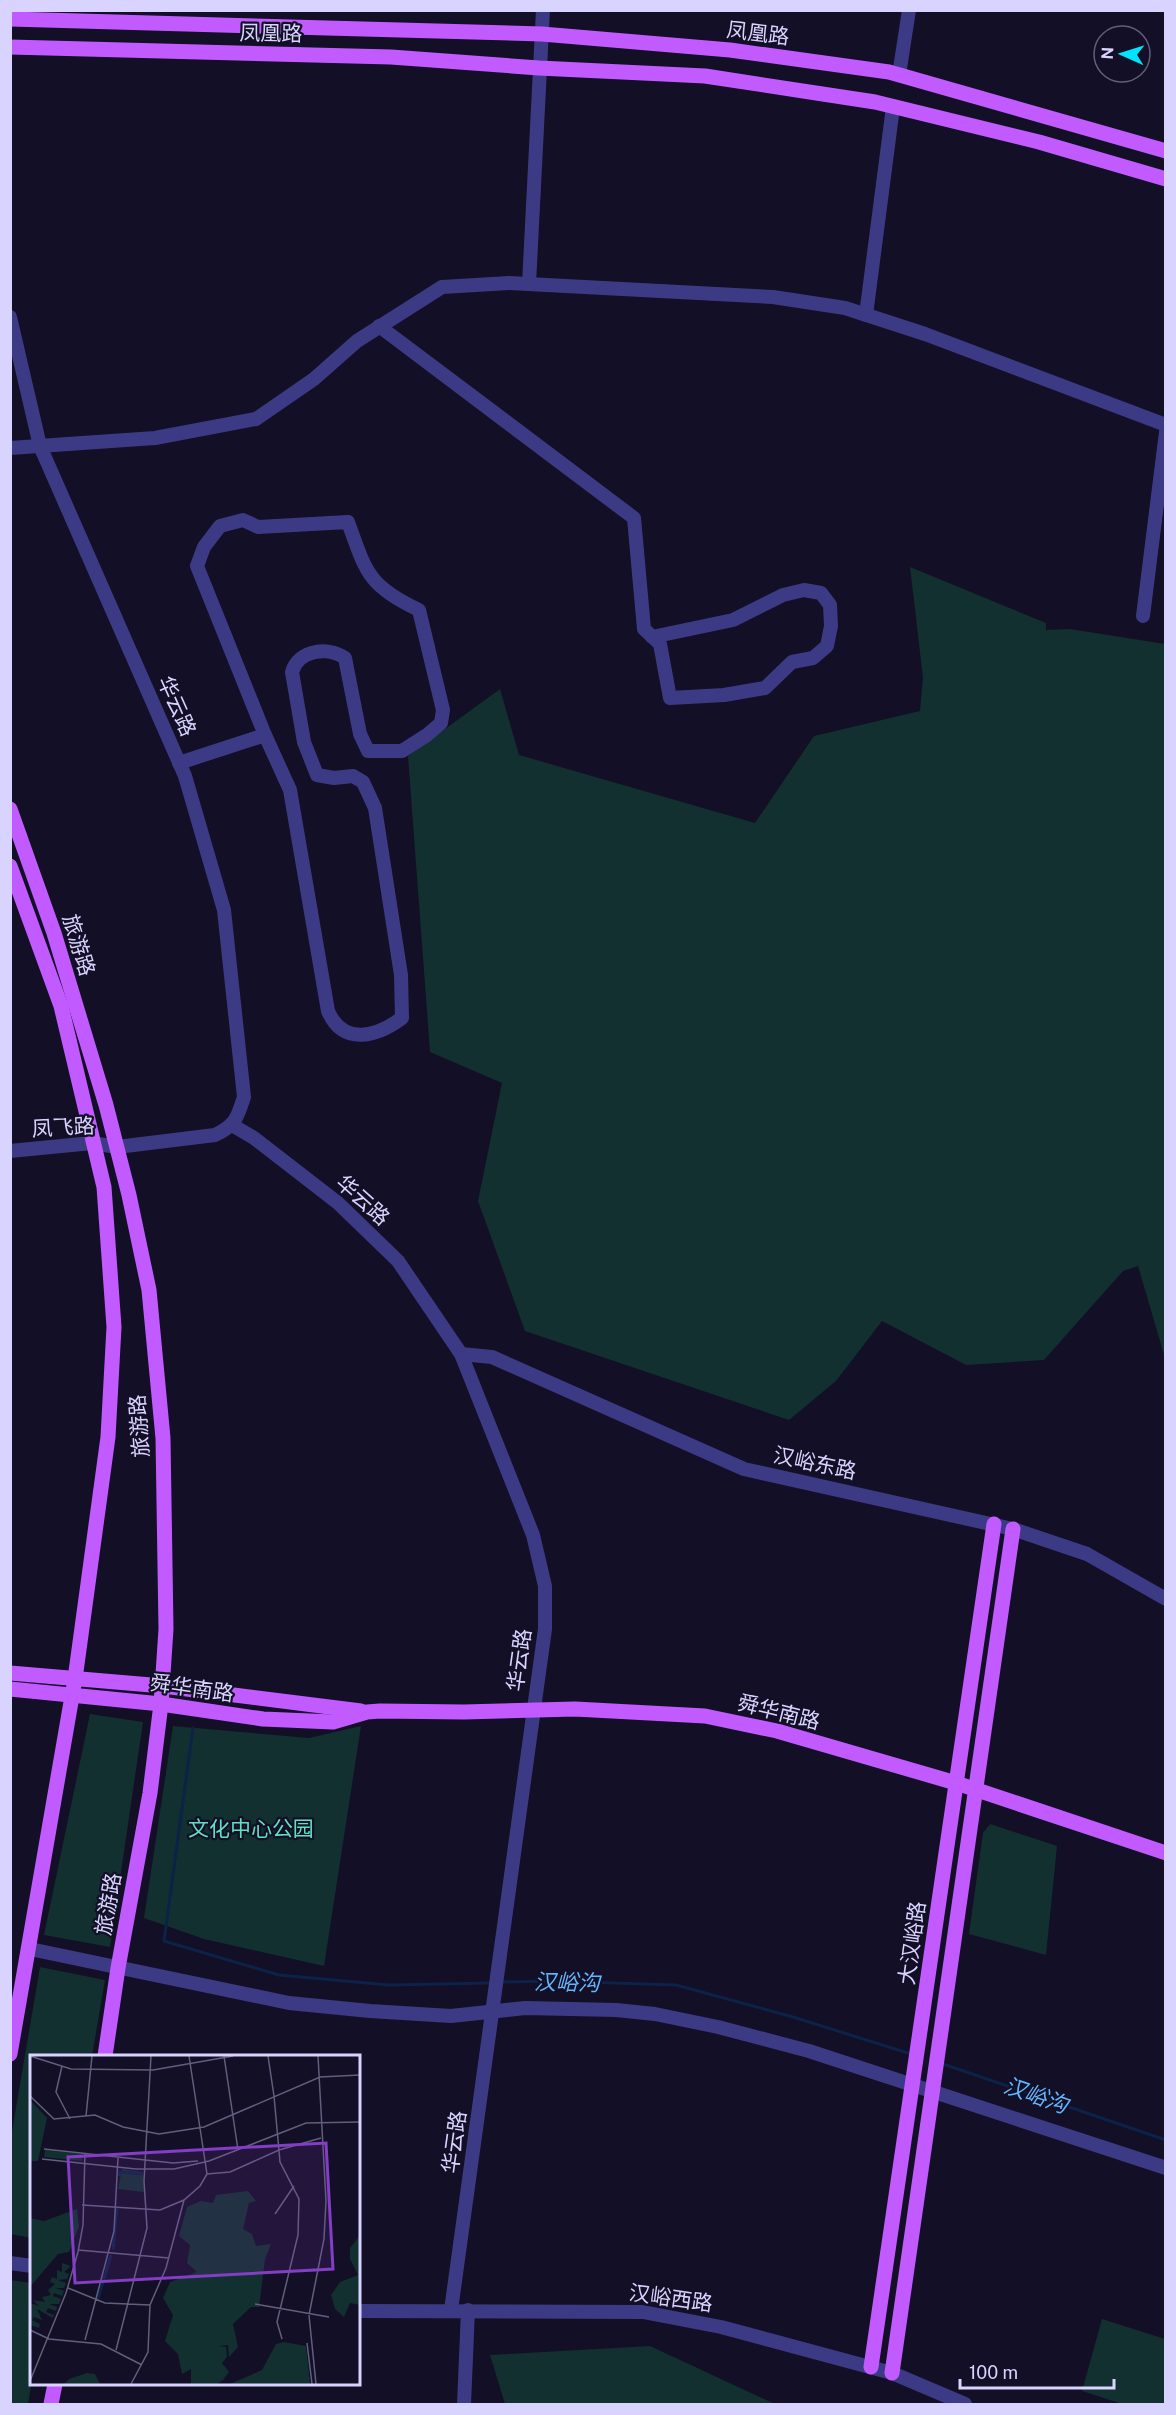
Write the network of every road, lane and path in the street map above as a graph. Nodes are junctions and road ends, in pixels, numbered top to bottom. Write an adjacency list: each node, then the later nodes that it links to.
1 (543, 10): 4 (street)
2 (909, 10): 7 (street)
3 (10, 19): 4 (main road, 凤凰路)
4 (542, 34): 6 (street); 7 (main road, 凤凰路)
5 (10, 47): 6 (main road, 凤凰路)
6 (539, 68): 8 (main road, 凤凰路); 11 (street)
7 (899, 75): 9 (main road, 凤凰路)
8 (893, 107): 10 (main road, 凤凰路); 12 (street)
9 (1166, 151)
10 (1166, 179)
11 (529, 284): 12 (street); 14 (street)
12 (866, 315): 15 (street)
13 (10, 317): 17 (street, 华云路)
14 (379, 326): 17 (street); 20 (street)
15 (1166, 425)
16 (1166, 432): 19 (street)
17 (40, 446): 18 (street); 22 (street, 华云路)
18 (10, 448)
19 (1143, 616)
20 (652, 637): 20 (street)
21 (265, 735): 21 (street); 22 (street)
22 (179, 764): 26 (street, 华云路)
23 (10, 809): 24 (main road, 旅游路)
24 (14, 827): 28 (main road, 旅游路)
25 (10, 866): 27 (main road, 旅游路)
26 (232, 1125): 28 (street); 30 (street, 华云路)
27 (92, 1143): 28 (street, 凤飞路); 29 (street, 凤飞路); 35 (main road, 旅游路)
28 (117, 1147): 36 (main road, 旅游路)
29 (10, 1151)
30 (461, 1354): 31 (street, 汉峪东路); 40 (street, 华云路)
31 (994, 1524): 32 (street, 汉峪东路); 42 (main road, 大汉峪路)
32 (1013, 1529): 33 (street, 汉峪东路); 43 (main road, 大汉峪路)
33 (1166, 1599)
34 (10, 1672): 35 (main road, 舜华南路)
35 (75, 1679): 36 (main road, 舜华南路); 38 (main road, 旅游路)
36 (162, 1686): 39 (main road, 旅游路); 41 (main road, 舜华南路)
37 (10, 1689): 38 (main road, 舜华南路)
38 (72, 1695): 39 (main road, 舜华南路); 45 (main road, 旅游路)
39 (161, 1704): 41 (main road, 舜华南路); 46 (main road, 旅游路)
40 (533, 1709): 41 (main road, 舜华南路); 42 (main road, 舜华南路); 47 (street, 华云路)
41 (367, 1712)
42 (956, 1783): 43 (main road, 舜华南路); 50 (main road, 大汉峪路)
43 (976, 1791): 44 (main road, 舜华南路); 51 (main road, 大汉峪路)
44 (1166, 1853)
45 (30, 1949): 46 (street); 48 (main road, 旅游路)
46 (118, 1968): 47 (street); 49 (main road, 旅游路)
47 (494, 2011): 50 (street); 55 (street, 华云路)
48 (10, 2054)
49 (105, 2055)
50 (912, 2086): 51 (street); 58 (main road, 大汉峪路)
51 (934, 2093): 52 (street); 59 (main road, 大汉峪路)
52 (1166, 2168)
53 (10, 2263): 54 (street)
54 (30, 2266)
55 (451, 2310): 56 (street, 汉峪西路); 57 (street, 汉峪西路)
56 (468, 2310): 58 (street, 汉峪西路); 63 (street)
57 (360, 2311)
58 (871, 2367): 59 (street, 汉峪西路)
59 (892, 2373): 61 (street, 汉峪西路)
60 (55, 2385): 62 (main road)
61 (957, 2403)
62 (51, 2404)
63 (464, 2404)

